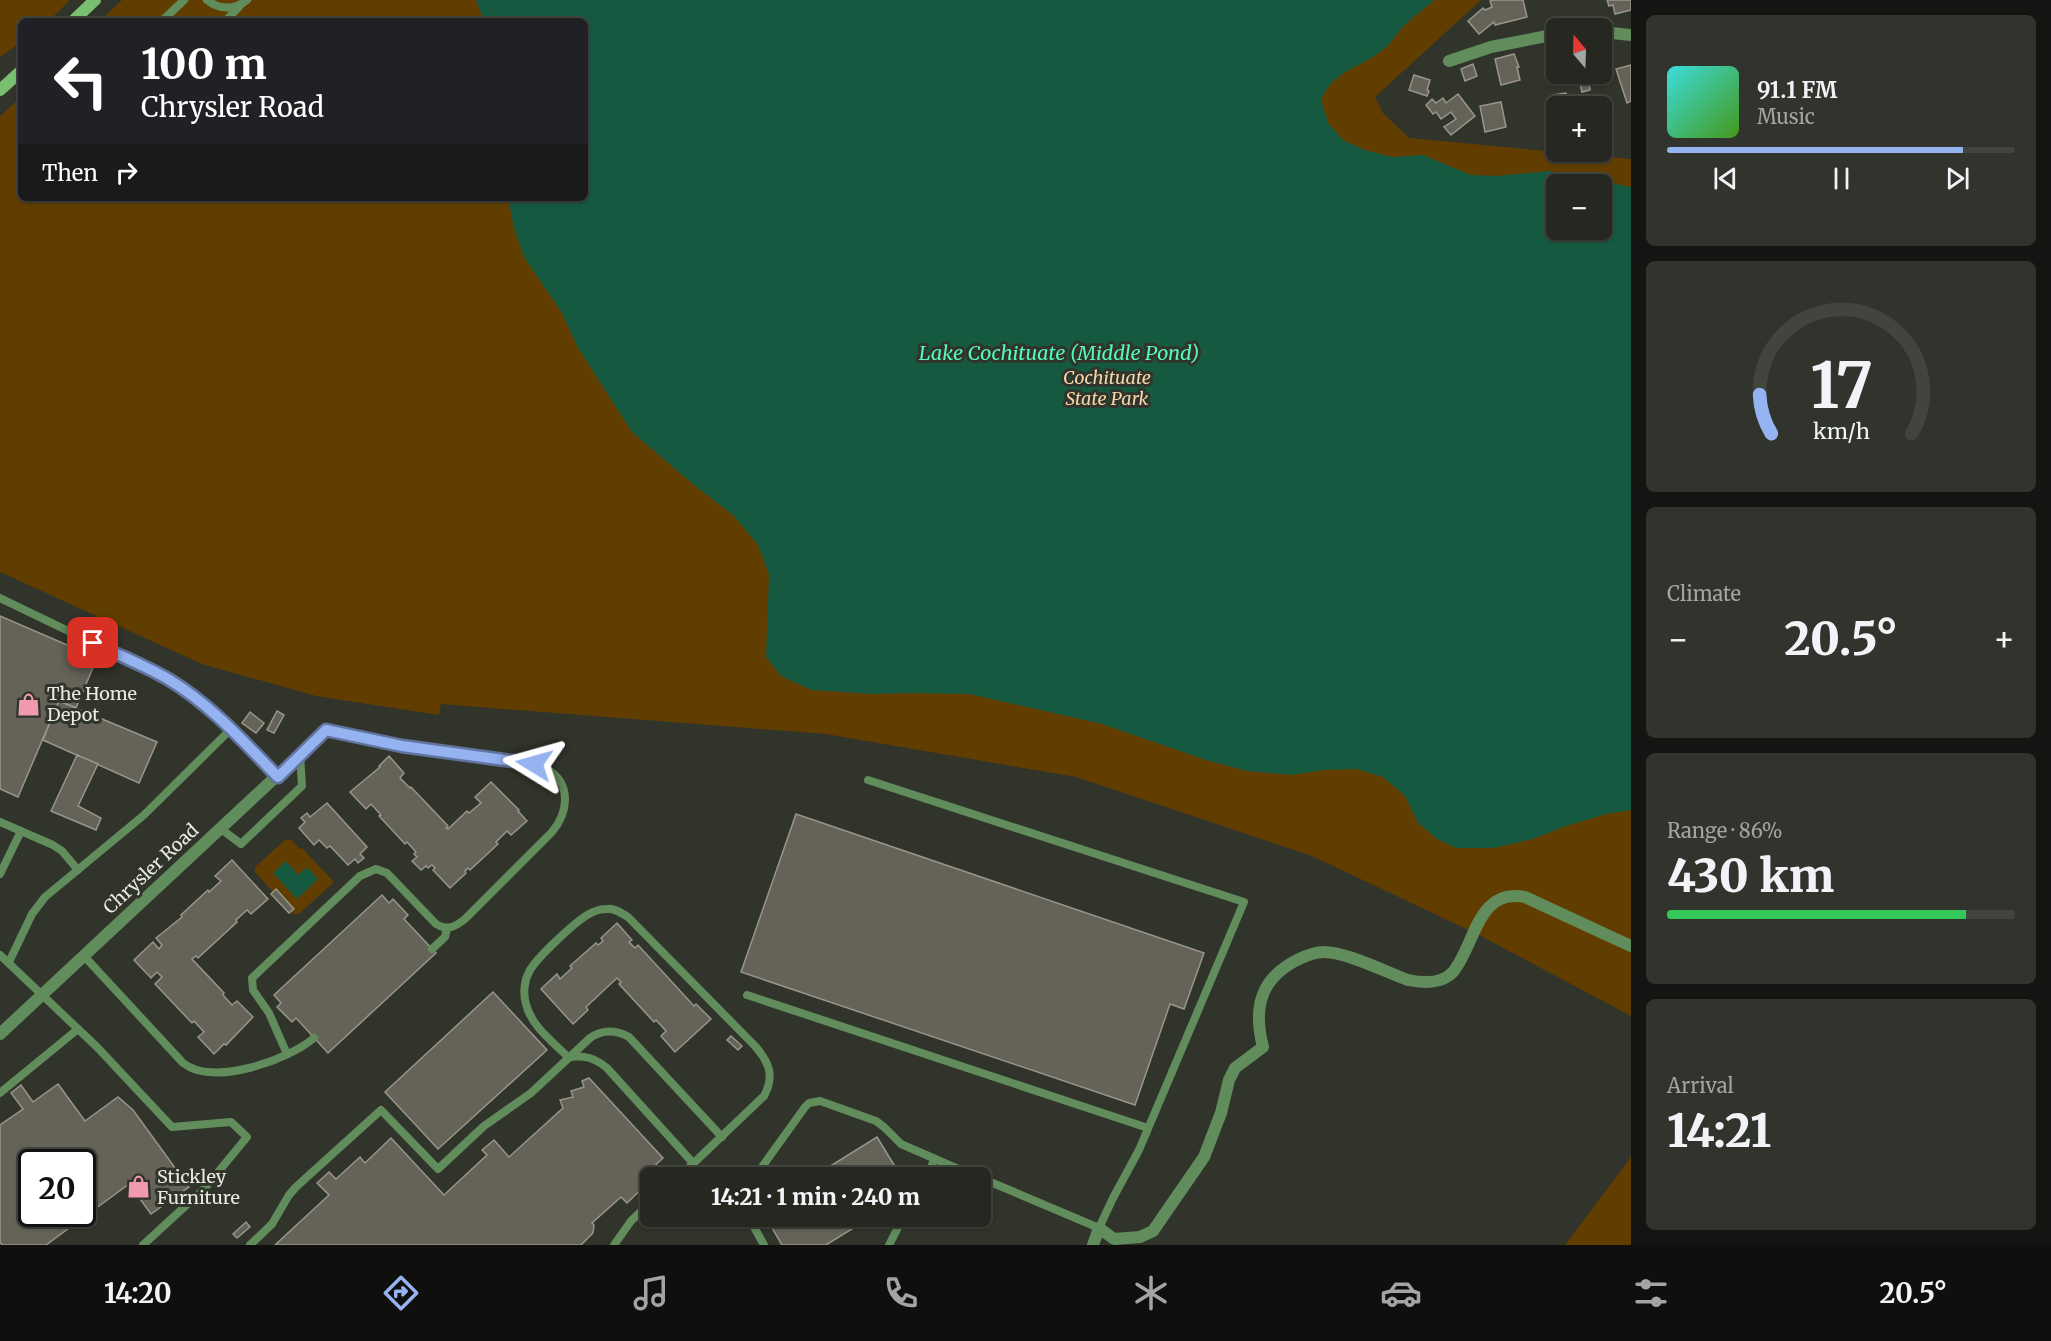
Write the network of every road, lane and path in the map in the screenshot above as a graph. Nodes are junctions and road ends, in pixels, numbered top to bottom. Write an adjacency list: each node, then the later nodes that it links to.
1 (95, 0): 5 (main road)
2 (183, 0): 6 (lane)
3 (207, 0): 4 (lane)
4 (245, 2): 7 (lane)
5 (76, 18)
6 (165, 18)
7 (228, 18)
8 (1612, 33): 9 (street)
9 (1631, 35)
10 (1546, 36): 11 (street)
11 (1449, 61)
12 (18, 74): 13 (main road)
13 (0, 90)
14 (0, 598): 15 (lane)
15 (231, 729): 18 (lane); 23 (lane)
16 (326, 730): 17 (street, Chrysler Road); 25 (lane)
17 (300, 755): 18 (street, Chrysler Road); 21 (lane)
18 (278, 777): 21 (street, Chrysler Road)
19 (868, 780): 39 (lane)
20 (0, 822): 22 (lane)
21 (221, 829): 29 (street, Chrysler Road)
22 (21, 831): 23 (lane); 24 (lane)
23 (78, 870): 30 (lane)
24 (0, 874)
25 (447, 929): 27 (lane); 36 (lane)
26 (1631, 946): 51 (street)
27 (432, 949)
28 (0, 954): 30 (lane)
29 (84, 956): 31 (street, Chrysler Road); 36 (lane)
30 (9, 962): 31 (lane)
31 (43, 994): 33 (lane); 34 (street, Chrysler Road)
32 (747, 995): 39 (lane)
33 (78, 1029): 38 (lane); 52 (lane)
34 (0, 1034)
35 (314, 1038): 36 (lane)
36 (287, 1054)
37 (569, 1058): 40 (lane); 40 (lane); 42 (lane); 53 (lane)
38 (0, 1093)
39 (1149, 1128): 51 (lane)
40 (722, 1137): 42 (lane)
41 (935, 1159): 44 (lane); 45 (lane); 46 (lane)
42 (693, 1163): 43 (lane)
43 (689, 1167)
44 (762, 1167)
45 (931, 1167)
46 (954, 1167)
47 (991, 1183): 51 (lane)
48 (640, 1212): 54 (lane)
49 (754, 1227): 55 (lane)
50 (898, 1227): 56 (lane)
51 (1099, 1228): 57 (street)
52 (143, 1245)
53 (250, 1245)
54 (614, 1245)
55 (764, 1245)
56 (889, 1245)
57 (1093, 1245)

